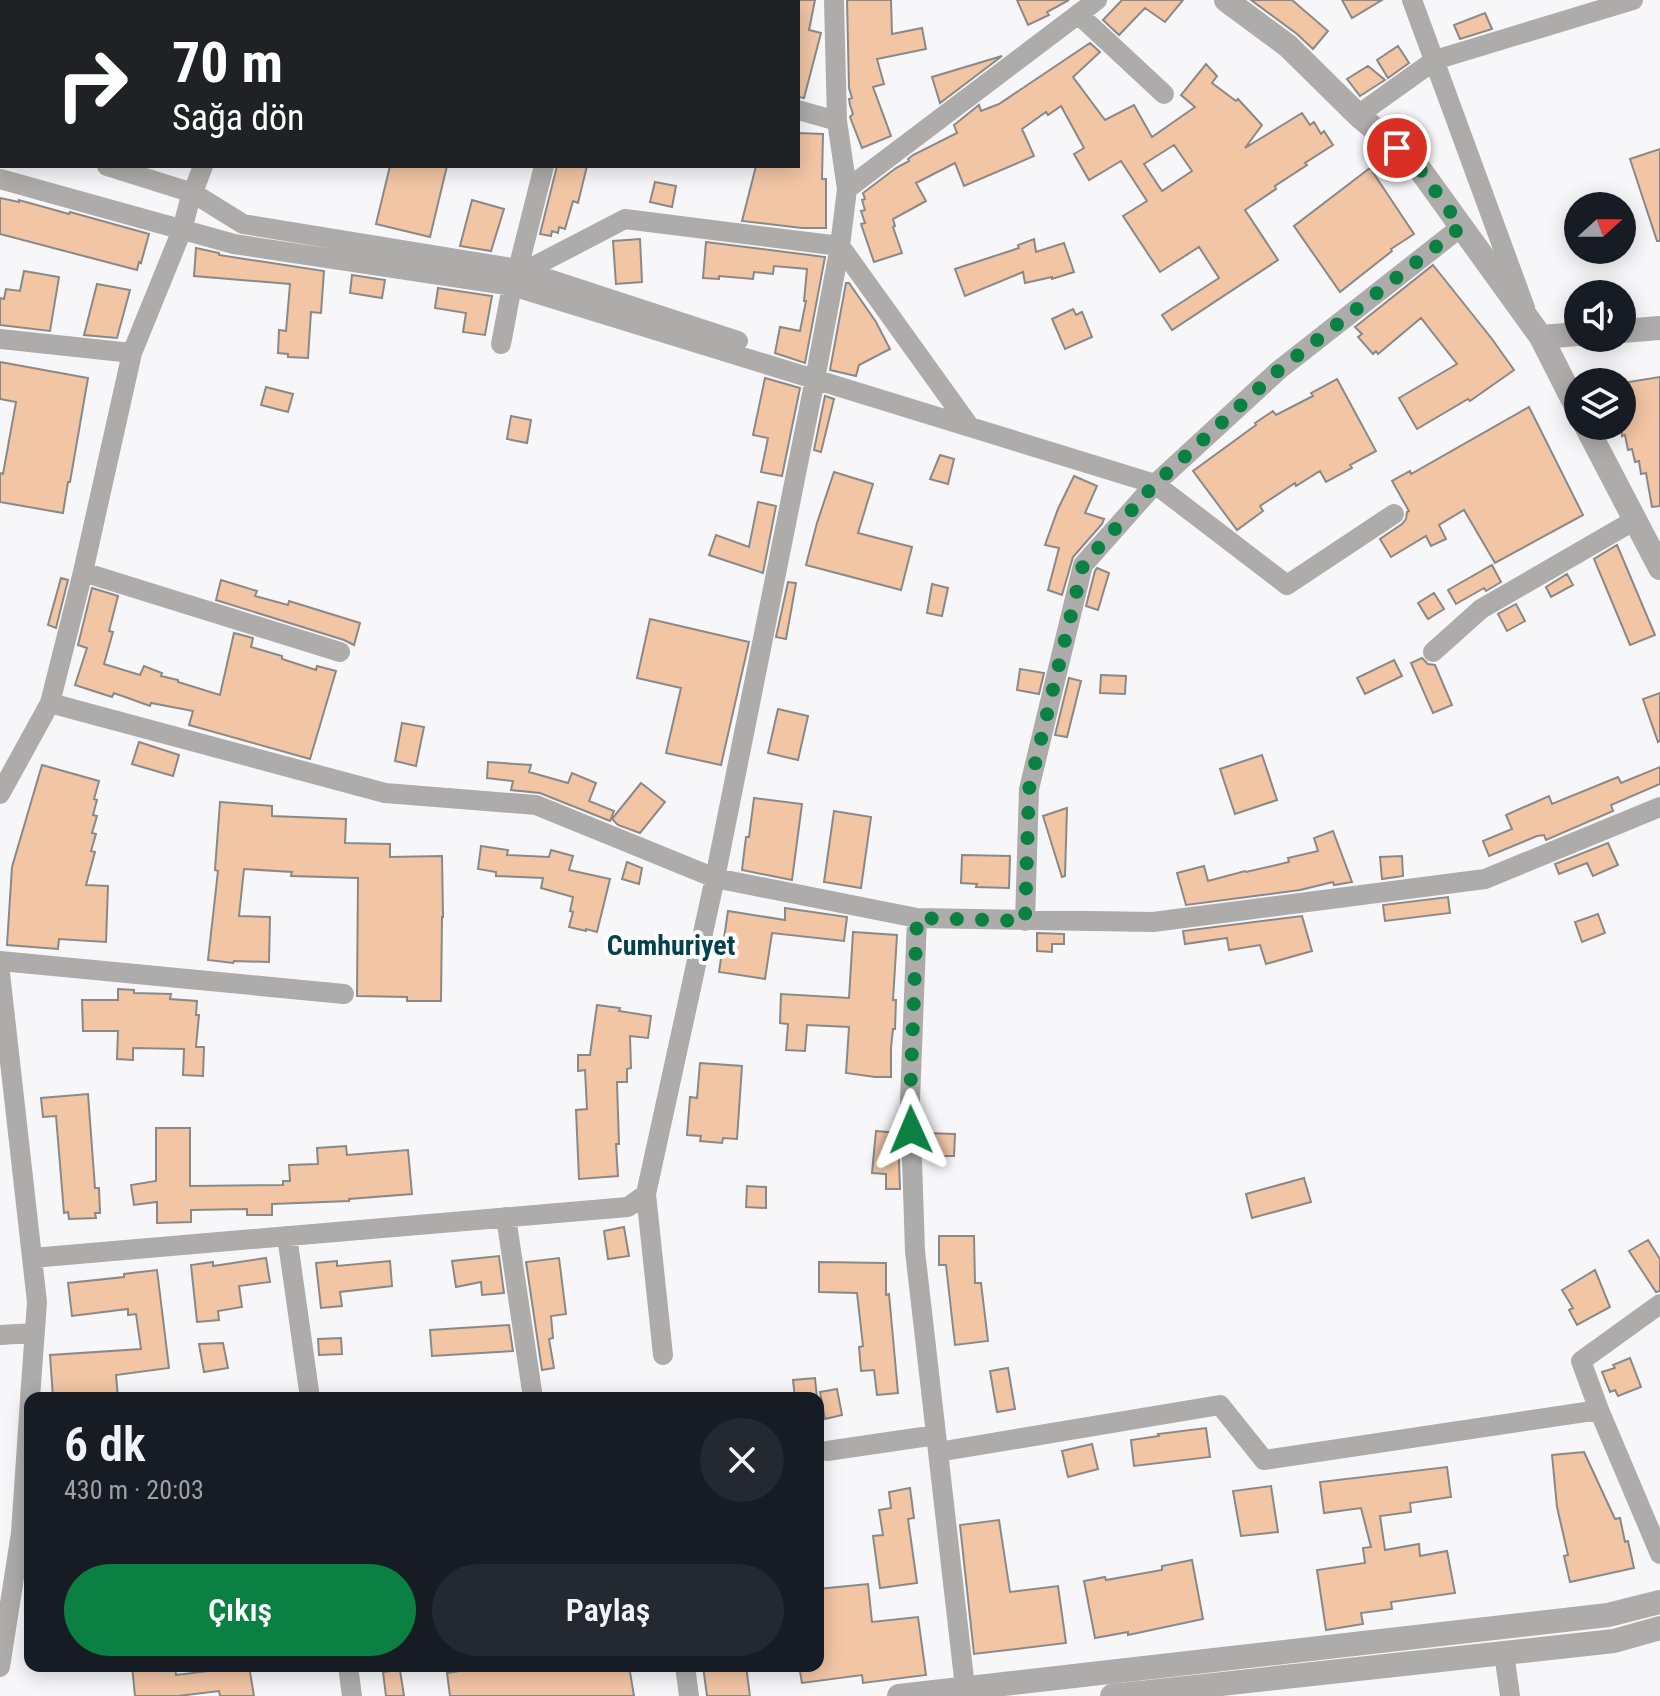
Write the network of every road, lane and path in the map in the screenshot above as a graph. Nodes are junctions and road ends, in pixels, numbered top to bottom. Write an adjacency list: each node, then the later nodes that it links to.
1 (834, 0): 11 (street)
2 (1097, 0): 6 (street)
3 (1226, 0): 10 (street)
4 (1412, 0): 7 (street)
5 (1633, 0): 7 (street)
6 (1078, 14): 8 (street); 16 (street)
7 (1435, 60): 10 (street); 24 (street)
8 (1164, 94)
9 (800, 111): 11 (street)
10 (1358, 115): 18 (street)
11 (837, 121): 16 (street)
12 (113, 168): 17 (street)
13 (202, 168): 17 (street)
14 (544, 168): 21 (street)
15 (0, 179): 19 (street)
16 (847, 189): 20 (street)
17 (193, 193): 19 (street); 21 (street)
18 (1461, 227): 24 (street); 33 (street)
19 (182, 230): 21 (street); 28 (street)
20 (840, 246): 21 (street); 29 (street); 31 (street)
21 (518, 275): 27 (street); 29 (street)
22 (1660, 328): 23 (street)
23 (1636, 330)
24 (1536, 331): 25 (street); 30 (street)
25 (1564, 333)
26 (0, 339): 28 (street)
27 (501, 344)
28 (132, 353): 37 (street)
29 (815, 379): 31 (street); 43 (street)
30 (1564, 384)
31 (970, 427): 33 (street)
32 (1593, 440): 35 (street)
33 (1155, 484): 34 (street); 45 (street)
34 (1394, 514)
35 (1635, 520): 36 (street); 39 (street)
36 (1660, 568)
37 (83, 572): 38 (street); 40 (street)
38 (340, 652)
39 (1433, 652)
40 (50, 703): 41 (street); 43 (street)
41 (0, 794)
42 (1660, 807): 45 (street)
43 (715, 878): 44 (street); 50 (street)
44 (917, 918): 45 (street); 62 (street)
45 (1025, 921)
46 (0, 961): 48 (street)
47 (0, 973): 49 (street)
48 (344, 994)
49 (6, 1072): 53 (street)
50 (646, 1194): 51 (street); 57 (street)
51 (506, 1217): 52 (street); 60 (street)
52 (287, 1236): 53 (street); 59 (street)
53 (32, 1258): 55 (street)
54 (1660, 1304): 61 (street)
55 (34, 1333): 56 (street); 58 (street)
56 (0, 1335)
57 (663, 1355)
58 (30, 1392)
59 (309, 1392)
60 (532, 1392)
61 (1599, 1410): 62 (street); 67 (street)
62 (937, 1444): 63 (street); 74 (street)
63 (827, 1451)
64 (0, 1531): 65 (street)
65 (24, 1533)
66 (24, 1543): 71 (street)
67 (1660, 1554)
68 (1660, 1602): 74 (street)
69 (1660, 1628): 70 (street)
70 (1504, 1653): 78 (street); 79 (street)
71 (0, 1667)
72 (349, 1672): 75 (street)
73 (686, 1672): 76 (street)
74 (965, 1692): 77 (street)
75 (352, 1696)
76 (689, 1696)
77 (899, 1696)
78 (1112, 1696)
79 (1510, 1696)

